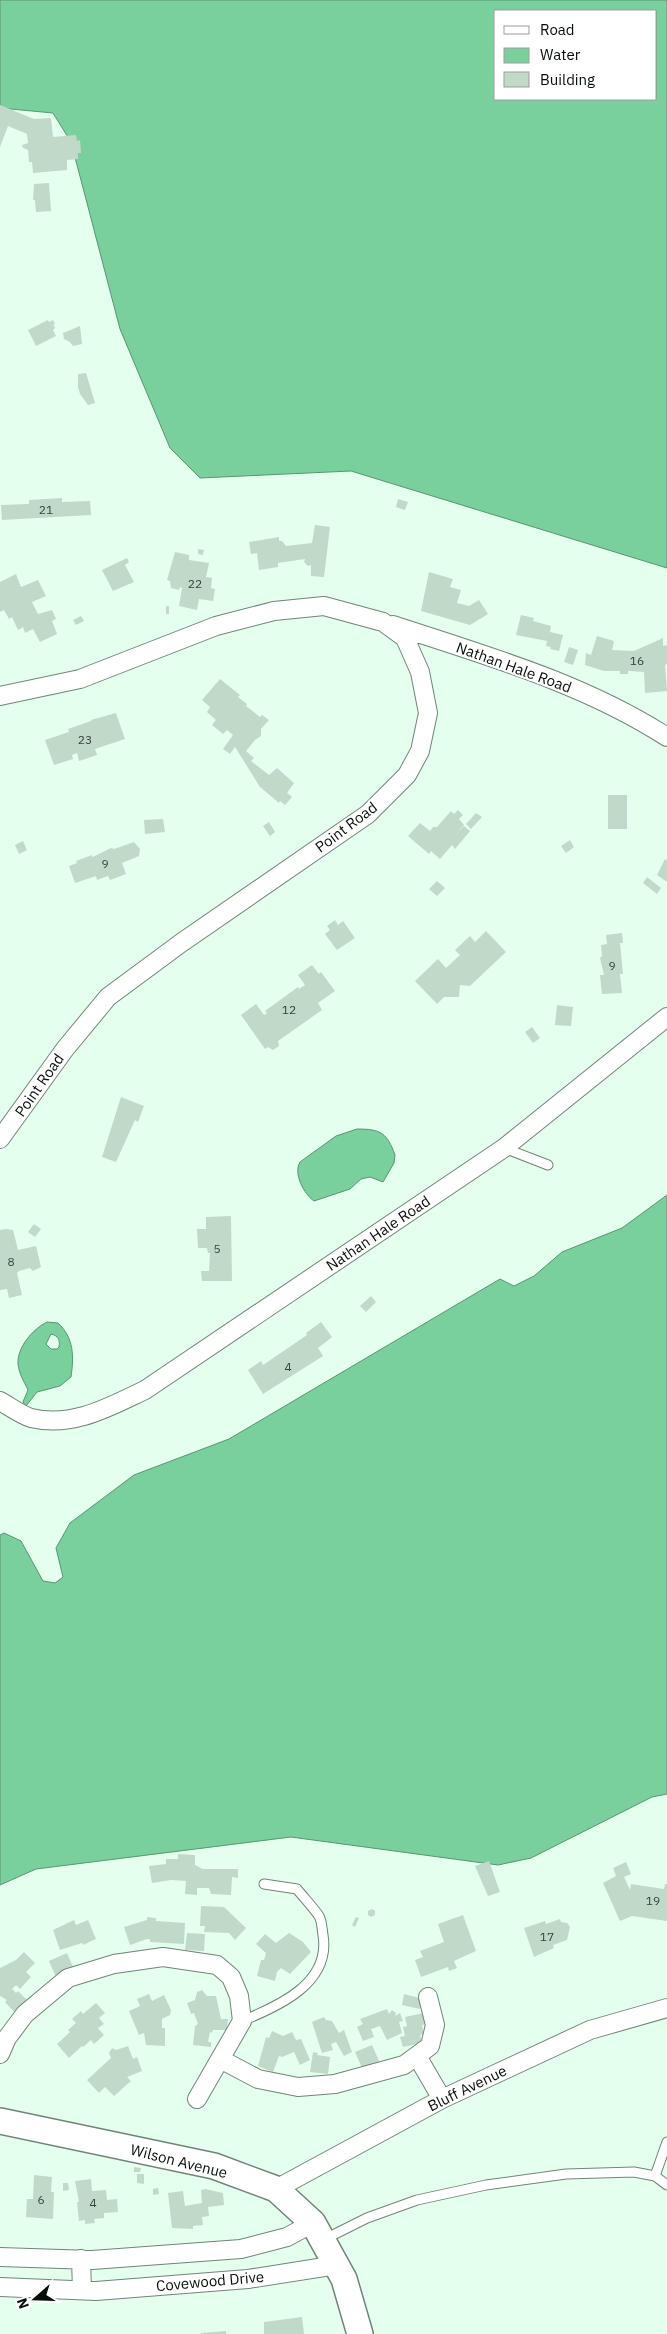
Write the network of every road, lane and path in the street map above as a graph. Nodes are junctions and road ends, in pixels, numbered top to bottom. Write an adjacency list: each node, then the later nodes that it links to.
1 (383, 622): 2 (street, Point Road); 3 (street, Nathan Hale Road); 5 (street, Point Road)
2 (0, 696)
3 (667, 736)
4 (667, 1017): 6 (street, Nathan Hale Road)
5 (0, 1139)
6 (504, 1148): 7 (lane); 8 (street, Nathan Hale Road)
7 (548, 1165)
8 (0, 1401)
9 (264, 1884): 12 (lane)
10 (428, 1996): 14 (street)
11 (667, 2008): 17 (street, Bluff Avenue)
12 (242, 2021): 13 (street); 15 (street)
13 (0, 2054)
14 (417, 2056): 15 (street); 17 (street)
15 (222, 2060): 16 (street)
16 (197, 2098)
17 (442, 2099): 22 (street, Bluff Avenue)
18 (0, 2121): 22 (main road, Wilson Avenue)
19 (667, 2142): 20 (lane)
20 (655, 2176): 21 (lane); 23 (lane)
21 (667, 2184)
22 (276, 2189): 23 (main road, Wilson Avenue)
23 (318, 2231): 25 (street, Covewood Drive); 26 (main road, Wilson Avenue)
24 (0, 2257): 25 (street, Covewood Drive)
25 (81, 2259): 28 (street)
26 (337, 2265): 28 (street, Covewood Drive); 29 (main road, Wilson Avenue)
27 (0, 2286): 28 (street, Covewood Drive)
28 (82, 2290)
29 (360, 2334)

